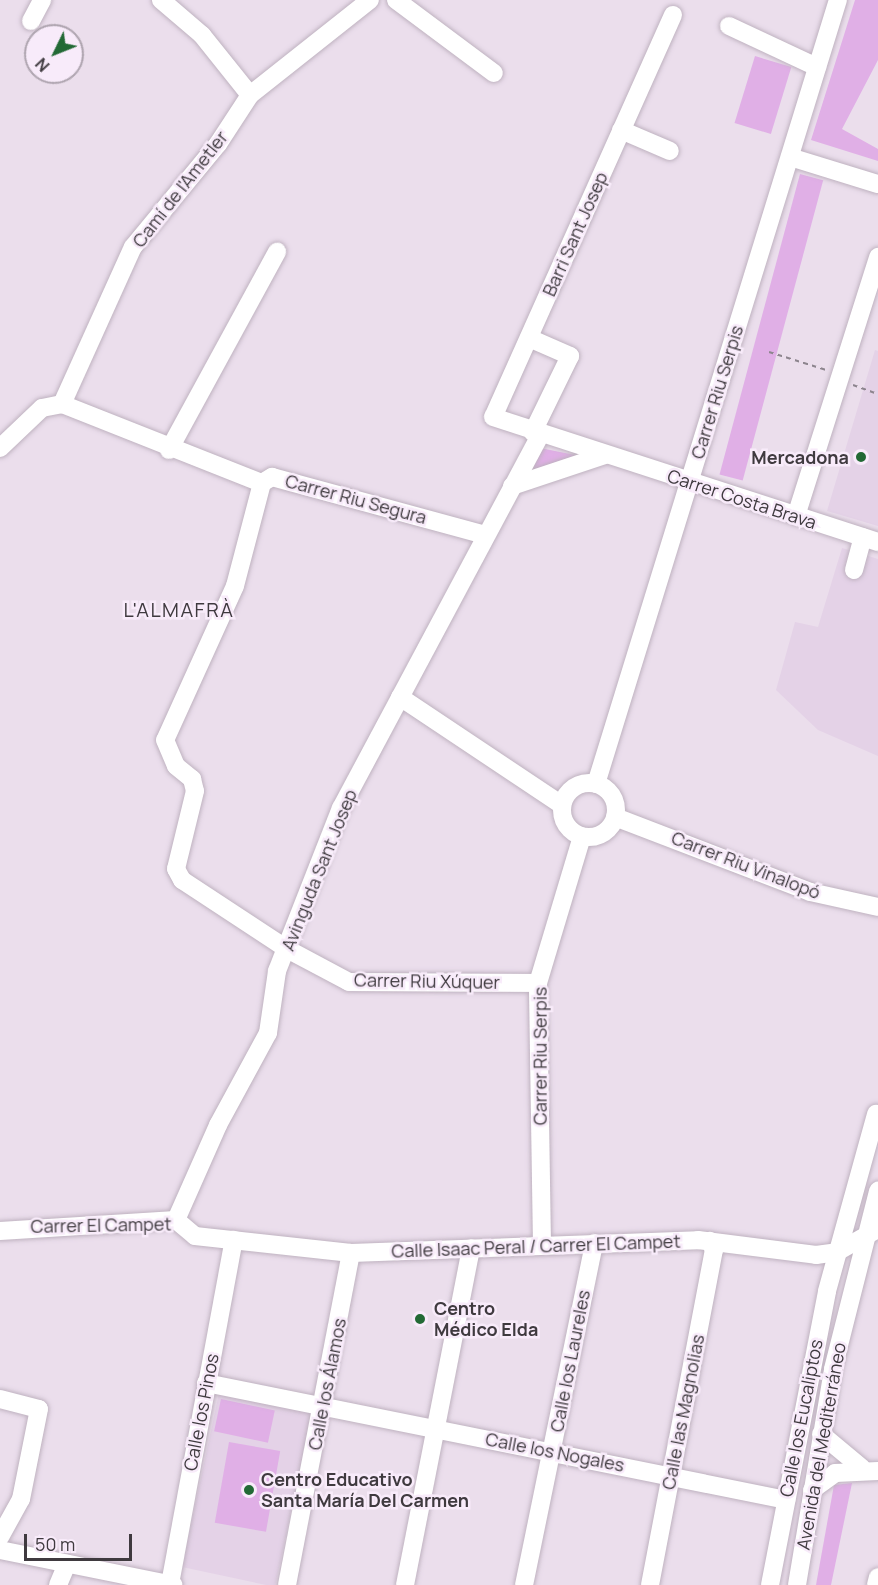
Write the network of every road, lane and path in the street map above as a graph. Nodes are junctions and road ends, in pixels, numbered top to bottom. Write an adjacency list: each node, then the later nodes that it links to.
1 (42, 0): 7 (street)
2 (161, 0): 11 (street)
3 (370, 0): 11 (street, Camí de l'Ametler)
4 (396, 0): 10 (street)
5 (838, 0): 9 (street, Carrer Riu Serpis)
6 (673, 15): 12 (street, Barri Sant Josep)
7 (31, 21)
8 (729, 26): 9 (street)
9 (817, 68): 14 (street, Carrer Riu Serpis)
10 (494, 73)
11 (250, 95): 23 (street, Camí de l'Ametler)
12 (621, 130): 13 (street); 18 (street, Barri Sant Josep)
13 (670, 150)
14 (790, 157): 15 (street); 28 (street, Carrer Riu Serpis)
15 (878, 184)
16 (278, 252): 26 (street)
17 (878, 257): 20 (street)
18 (529, 338): 24 (street); 24 (street, Barri Sant Josep)
19 (769, 352): 20 (path)
20 (840, 375): 31 (street)
21 (870, 391): 22 (path)
22 (878, 394)
23 (62, 404): 25 (street); 26 (street, Carrer Riu Segura)
24 (537, 434): 27 (street, Carrer Costa Brava); 30 (street, Avinguda Sant Josep)
25 (0, 448)
26 (169, 450): 29 (street, Carrer Riu Segura)
27 (605, 455): 28 (street, Carrer Costa Brava); 30 (street)
28 (689, 482): 31 (street, Carrer Costa Brava); 36 (street, Carrer Riu Serpis)
29 (262, 483): 32 (street, Carrer Riu Segura); 41 (street, Carrer Riu Xúquer)
30 (512, 486): 32 (street, Avinguda Sant Josep)
31 (796, 516): 33 (street, Carrer Costa Brava)
32 (485, 535): 35 (street, Avinguda Sant Josep)
33 (870, 540): 34 (street)
34 (854, 570)
35 (400, 697): 37 (street); 41 (street, Avinguda Sant Josep)
36 (596, 784): 37 (street); 38 (street)
37 (562, 805): 39 (street)
38 (615, 818): 39 (street); 40 (street, Carrer Riu Vinalopó)
39 (582, 836): 42 (street, Carrer Riu Serpis)
40 (878, 907)
41 (287, 949): 42 (street, Carrer Riu Xúquer); 46 (street, Avinguda Sant Josep)
42 (538, 983): 52 (street, Carrer Riu Serpis)
43 (877, 1110): 44 (street, Avenida del Mediterráneo); 53 (street, Avenida del Mediterráneo)
44 (866, 1159): 47 (street, Avenida del Mediterráneo); 53 (street, Avenida del Mediterráneo)
45 (878, 1192): 47 (street, Avenida del Mediterráneo)
46 (176, 1220): 48 (street, Carrer El Campet); 49 (street, Carrer El Campet)
47 (874, 1227): 53 (street); 56 (street, Avenida del Mediterráneo)
48 (0, 1231)
49 (234, 1240): 55 (street, Calle Isaac Peral / Carrer El Campet); 57 (street, Calle los Pinos)
50 (710, 1241): 51 (street, Calle Isaac Peral / Carrer El Campet); 53 (street, Calle Isaac Peral / Carrer El Campet); 64 (street, Calle las Magnolias)
51 (594, 1243): 52 (street, Calle Isaac Peral / Carrer El Campet); 62 (street, Calle los Laureles)
52 (542, 1245): 54 (street, Calle Isaac Peral / Carrer El Campet)
53 (844, 1247): 56 (street, Avenida del Mediterráneo); 66 (street, Calle los Eucaliptos)
54 (471, 1248): 55 (street, Calle Isaac Peral / Carrer El Campet); 60 (street)
55 (351, 1253): 59 (street, Calle los Álamos)
56 (846, 1308): 61 (street, Avenida del Mediterráneo)
57 (206, 1383): 59 (street, Calle los Nogales); 73 (street, Calle los Pinos)
58 (0, 1399): 67 (street)
59 (324, 1406): 60 (street, Calle los Nogales); 74 (street, Calle los Álamos)
60 (436, 1429): 62 (street, Calle los Nogales); 75 (street)
61 (821, 1434): 63 (street); 65 (street, Avenida del Mediterráneo)
62 (552, 1452): 64 (street, Calle los Nogales); 76 (street, Calle los Laureles)
63 (870, 1470): 65 (street)
64 (671, 1475): 66 (street, Calle los Nogales); 77 (street, Calle las Magnolias)
65 (812, 1490): 79 (street, Avenida del Mediterráneo)
66 (786, 1500): 78 (street, Calle los Eucaliptos)
67 (0, 1537)
68 (0, 1550): 69 (street)
69 (68, 1564): 71 (street); 72 (street)
70 (878, 1577): 80 (street)
71 (134, 1582): 73 (street)
72 (58, 1585)
73 (171, 1585)
74 (287, 1585)
75 (405, 1585)
76 (525, 1585)
77 (650, 1585)
78 (770, 1585)
79 (797, 1585)
80 (876, 1585)

